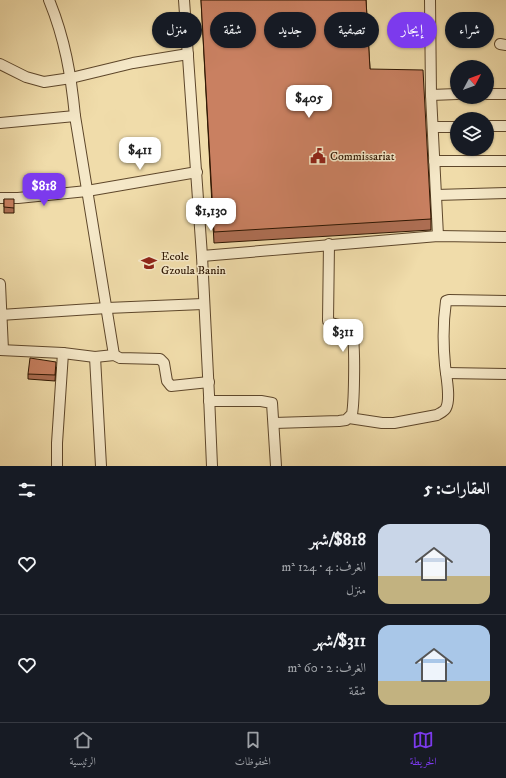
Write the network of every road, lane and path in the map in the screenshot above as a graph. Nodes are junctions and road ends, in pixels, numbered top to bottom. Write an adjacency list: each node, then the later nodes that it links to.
1 (49, 0): 6 (street)
2 (184, 0): 4 (street)
3 (430, 0): 10 (street)
4 (188, 54): 6 (street); 19 (street)
5 (0, 64): 6 (street)
6 (71, 78): 11 (street)
7 (450, 94): 10 (street)
8 (494, 94): 9 (street)
9 (506, 94)
10 (432, 95): 15 (street)
11 (75, 116): 12 (street); 20 (street)
12 (0, 123)
13 (494, 126): 14 (street)
14 (506, 126)
15 (433, 127): 16 (street); 17 (street)
16 (450, 127)
17 (434, 161): 18 (street); 22 (street)
18 (506, 161)
19 (196, 172): 20 (street); 27 (street)
20 (87, 191): 23 (street); 31 (street)
21 (506, 193): 22 (street)
22 (436, 195): 24 (street)
23 (0, 198)
24 (438, 236): 25 (street); 26 (street)
25 (506, 237)
26 (329, 244): 27 (street); 41 (street)
27 (202, 256): 30 (street)
28 (0, 284): 32 (street)
29 (506, 301): 37 (street)
30 (203, 304): 31 (street); 39 (street)
31 (107, 308): 32 (street); 35 (street)
32 (1, 315): 33 (street)
33 (1, 350): 34 (street)
34 (63, 353): 36 (street); 43 (street)
35 (114, 355): 36 (street); 39 (street)
36 (95, 357): 44 (street)
37 (446, 373): 38 (street); 41 (street)
38 (506, 374)
39 (209, 382): 40 (street)
40 (210, 402): 42 (street); 45 (street)
41 (349, 418): 42 (street)
42 (274, 423): 46 (street)
43 (57, 466)
44 (101, 466)
45 (212, 466)
46 (276, 466)

